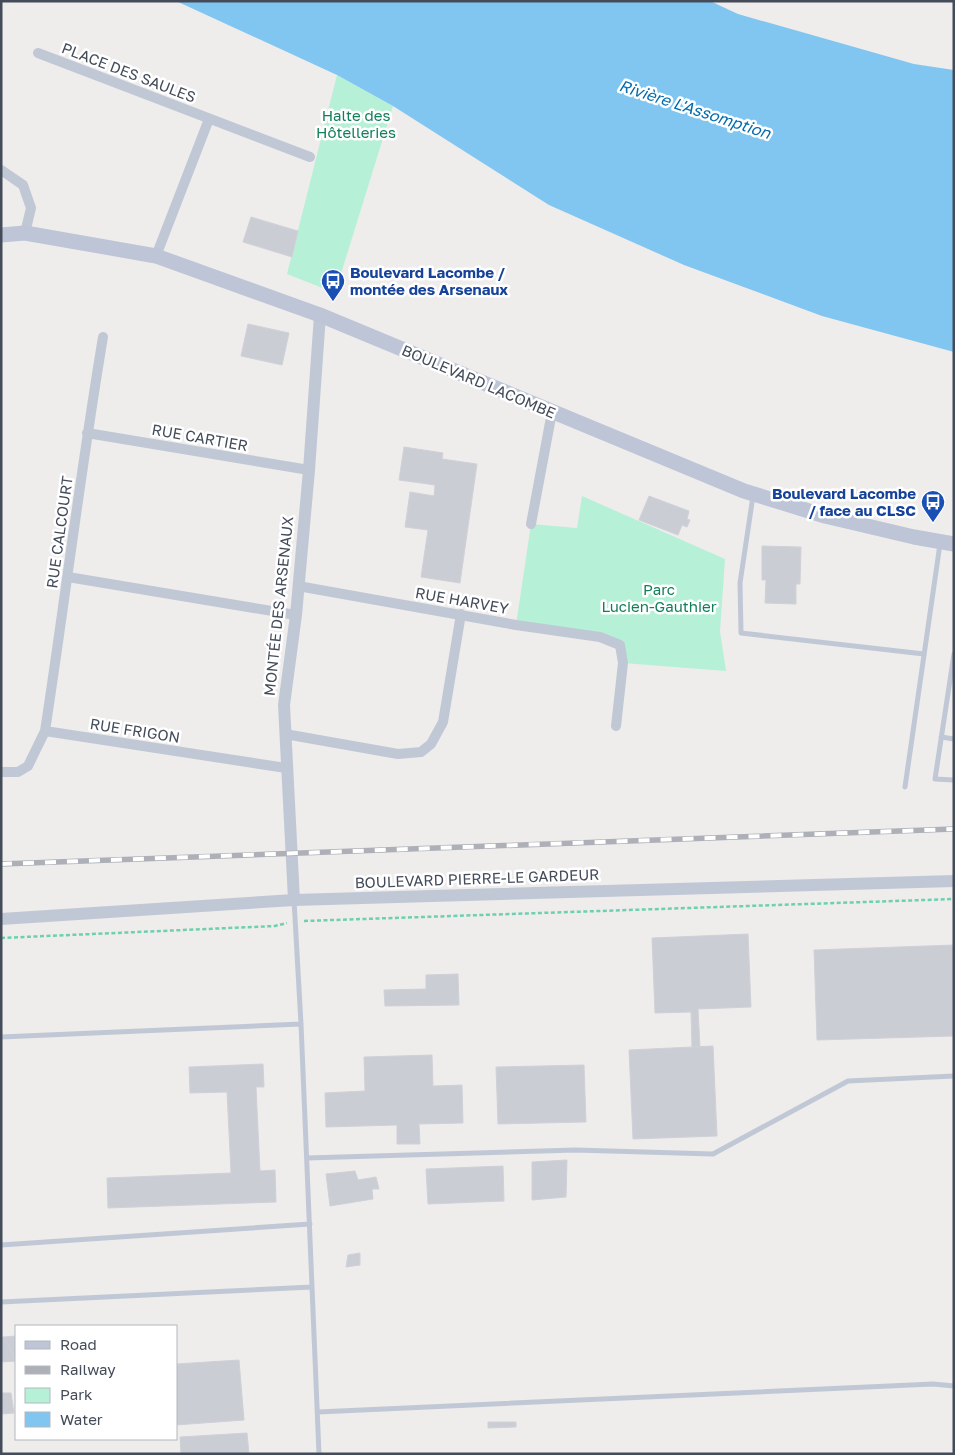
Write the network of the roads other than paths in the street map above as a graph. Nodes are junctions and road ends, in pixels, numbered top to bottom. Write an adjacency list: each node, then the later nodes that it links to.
1 (38, 53): 2 (street, PLACE DES SAULES)
2 (210, 119): 3 (street, PLACE DES SAULES); 7 (street, PLACE DES SAULES)
3 (310, 157)
4 (1, 170): 5 (street)
5 (25, 233): 6 (main road, BOULEVARD LACOMBE); 7 (main road, BOULEVARD LACOMBE)
6 (1, 235)
7 (156, 256): 8 (main road, BOULEVARD LACOMBE)
8 (320, 315): 10 (main road, BOULEVARD LACOMBE); 12 (street, MONTÉE DES ARSENAUX)
9 (102, 337): 11 (street, RUE CALCOURT)
10 (552, 412): 13 (main road, BOULEVARD LACOMBE); 14 (street)
11 (87, 433): 12 (street, RUE CARTIER); 16 (street, RUE CALCOURT)
12 (309, 470): 17 (street, MONTÉE DES ARSENAUX)
13 (753, 494): 15 (main road, BOULEVARD LACOMBE); 20 (lane)
14 (532, 524)
15 (947, 543): 20 (lane)
16 (68, 577): 19 (street); 25 (street, RUE CALCOURT)
17 (298, 586): 18 (street, RUE HARVEY); 19 (street, MONTÉE DES ARSENAUX)
18 (461, 614): 24 (street, RUE HARVEY); 26 (street)
19 (296, 615): 26 (street, MONTÉE DES ARSENAUX)
20 (924, 654): 32 (lane)
21 (954, 654): 22 (lane)
22 (947, 701): 23 (lane); 27 (lane)
23 (954, 702)
24 (616, 726)
25 (45, 731): 29 (street, RUE FRIGON); 30 (street)
26 (285, 734): 29 (street, MONTÉE DES ARSENAUX)
27 (941, 737): 28 (lane); 31 (lane)
28 (954, 739)
29 (286, 768): 34 (street, MONTÉE DES ARSENAUX)
30 (1, 772)
31 (954, 780)
32 (905, 787)
33 (954, 881): 34 (street, BOULEVARD PIERRE-LE GARDEUR)
34 (294, 900): 35 (street, BOULEVARD PIERRE-LE GARDEUR); 36 (lane)
35 (1, 919)
36 (302, 1024): 37 (lane); 39 (lane)
37 (1, 1037)
38 (954, 1076): 39 (lane)
39 (307, 1158): 40 (lane)
40 (310, 1224): 41 (lane); 42 (lane)
41 (1, 1244)
42 (312, 1287): 43 (lane); 45 (lane)
43 (1, 1302)
44 (954, 1386): 45 (lane)
45 (318, 1412): 46 (lane)
46 (320, 1454)

